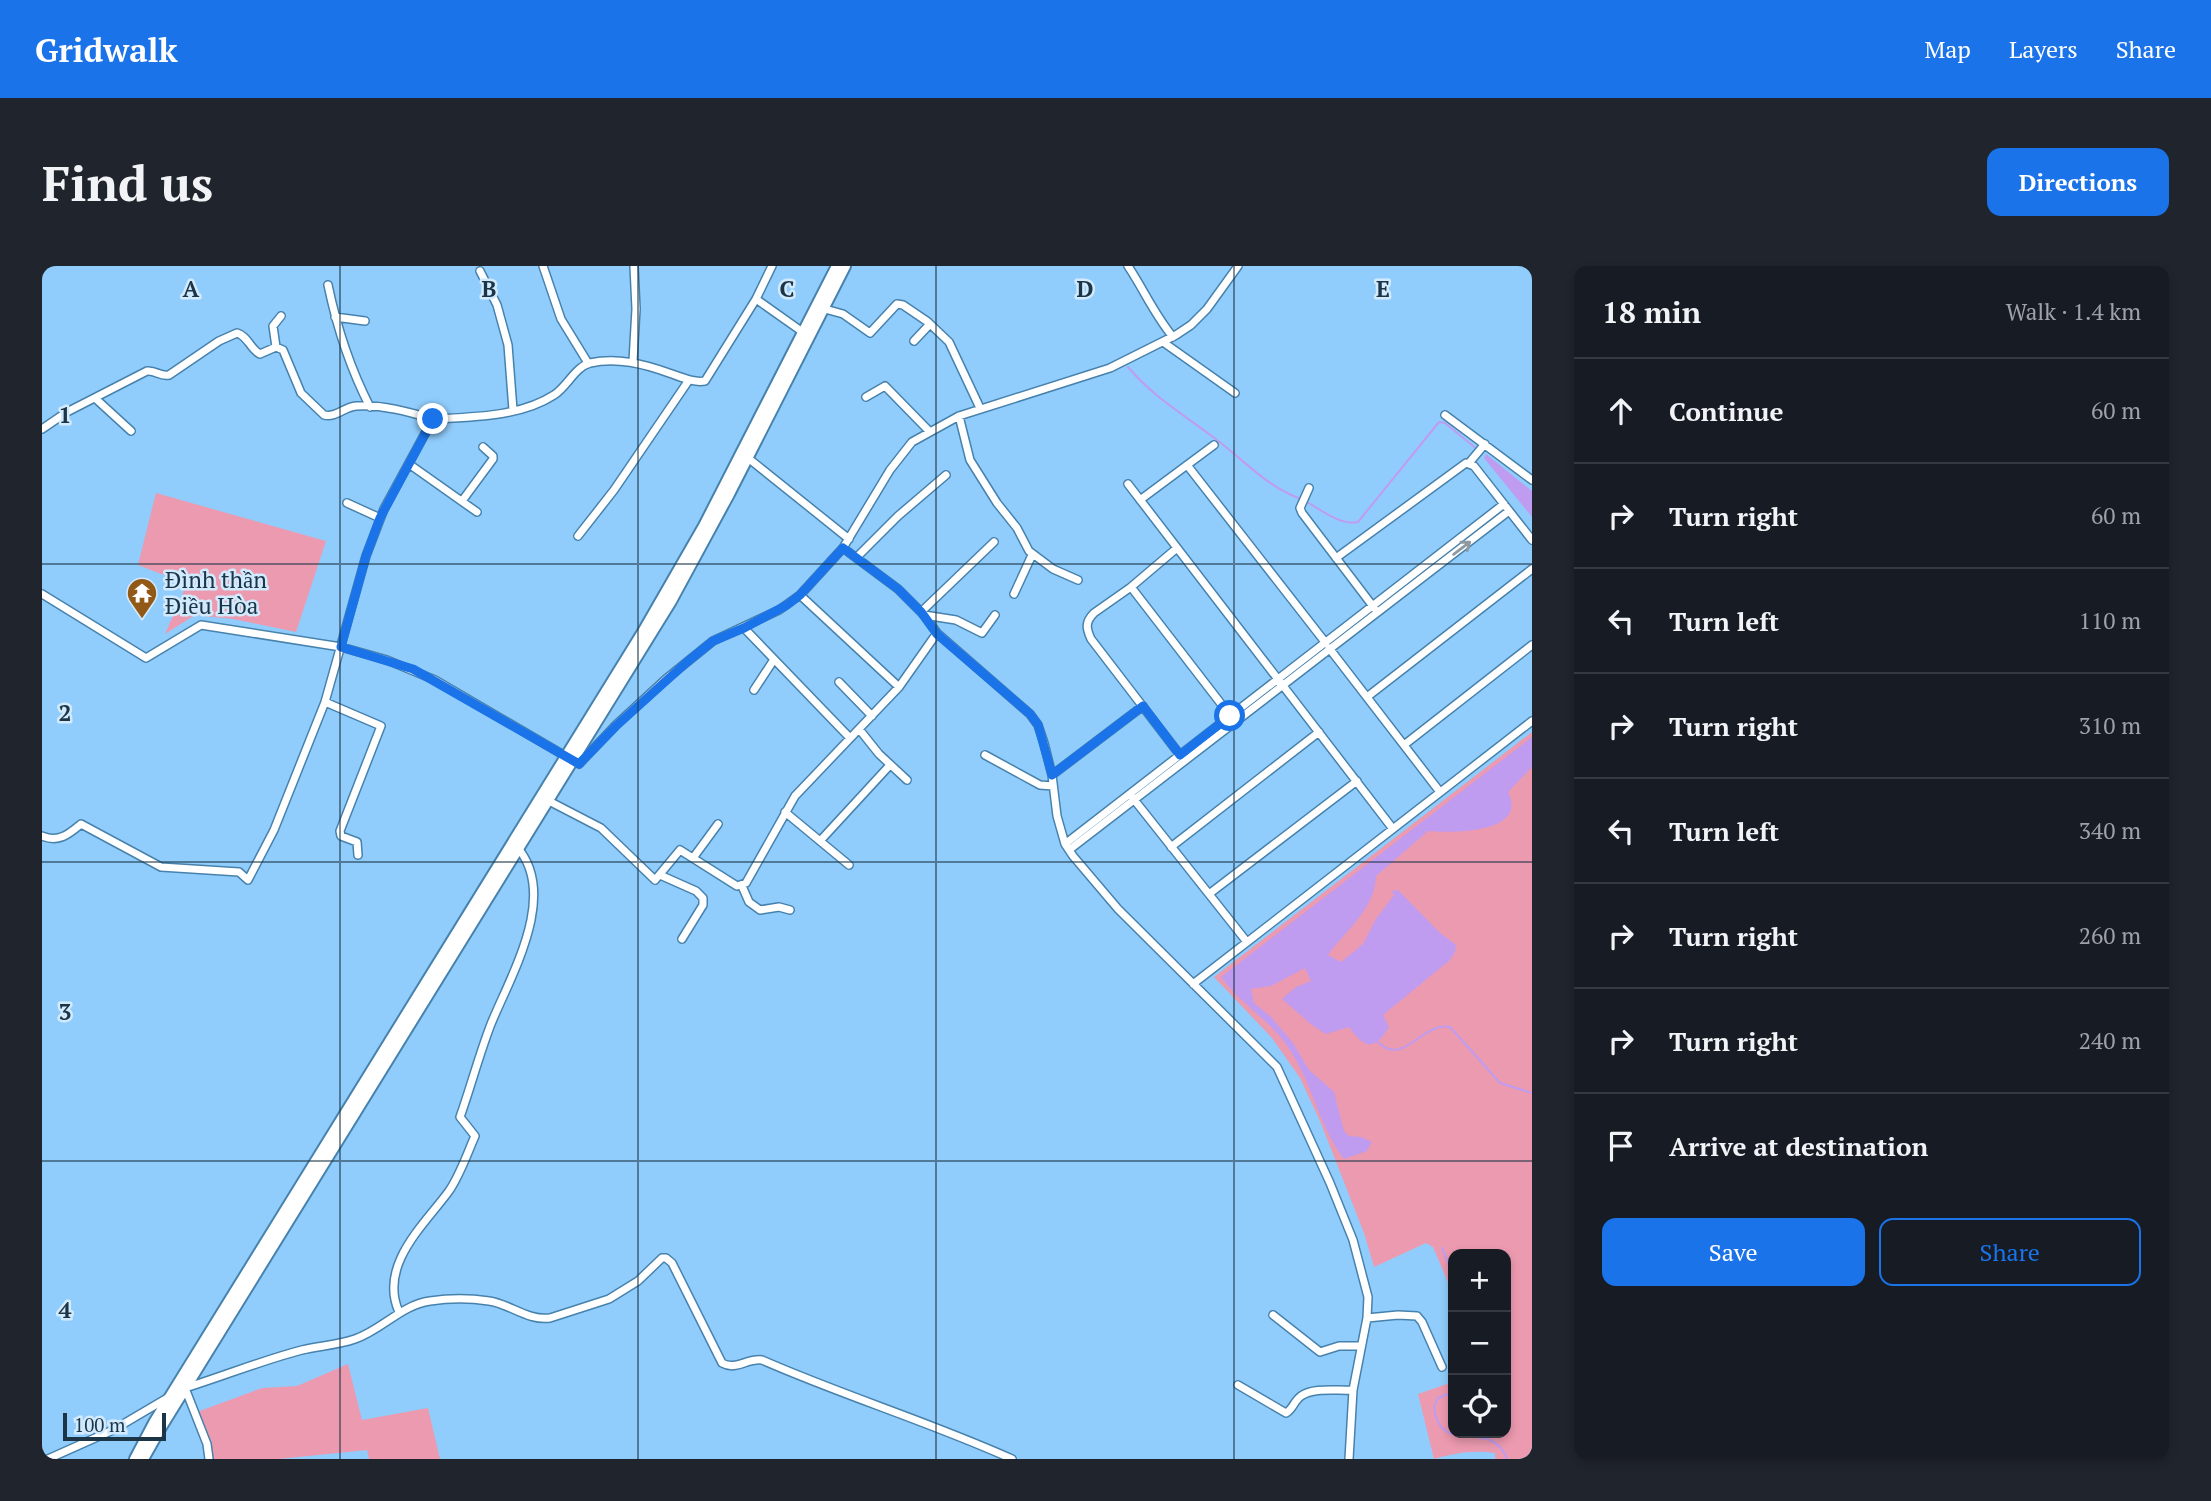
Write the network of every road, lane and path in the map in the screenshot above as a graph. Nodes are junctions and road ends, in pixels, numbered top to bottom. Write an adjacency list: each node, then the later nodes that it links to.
1 (543, 266): 22 (street)
2 (634, 266): 21 (street)
3 (837, 266): 16 (main road)
4 (845, 266): 11 (main road)
5 (1128, 266): 17 (street)
6 (1238, 266): 17 (street)
7 (768, 267): 10 (street)
8 (480, 271): 29 (street)
9 (328, 285): 13 (street)
10 (755, 299): 16 (street); 23 (street)
11 (825, 309): 15 (street); 39 (main road)
12 (281, 316): 20 (street)
13 (335, 317): 14 (street); 27 (street)
14 (365, 321)
15 (930, 324): 18 (street); 28 (street)
16 (804, 333): 94 (main road)
17 (1172, 337): 19 (street)
18 (914, 341)
19 (1163, 342): 24 (street); 28 (street)
20 (276, 347): 26 (street); 27 (street)
21 (633, 361): 22 (street); 23 (street)
22 (588, 363): 29 (street)
23 (690, 380): 54 (street)
24 (1235, 393)
25 (866, 397): 34 (street)
26 (96, 399): 33 (street); 35 (street)
27 (370, 407): 32 (street)
28 (979, 408): 31 (street)
29 (513, 410): 32 (street)
30 (1446, 415): 38 (street)
31 (959, 416): 34 (street); 60 (street)
32 (433, 419): 41 (street)
33 (42, 429)
34 (929, 431): 55 (street)
35 (131, 432)
36 (1214, 445): 42 (street)
37 (483, 447): 48 (street)
38 (1483, 447): 40 (street); 44 (street)
39 (748, 458): 55 (street); 94 (main road)
40 (1471, 460): 50 (street); 62 (street)
41 (409, 464): 48 (street); 53 (street)
42 (1188, 465): 47 (street); 74 (street)
43 (946, 475): 61 (street)
44 (1532, 480)
45 (1128, 484): 47 (street)
46 (1309, 488): 62 (street)
47 (1140, 500): 59 (street)
48 (462, 501): 52 (street)
49 (347, 503): 53 (street)
50 (1504, 504): 51 (street); 69 (street)
51 (1509, 511): 56 (street); 69 (street, one-way to 51)
52 (477, 512)
53 (380, 518): 76 (street)
54 (578, 536)
55 (849, 538): 58 (street)
56 (1532, 540)
57 (994, 542): 70 (street)
58 (843, 548): 61 (street); 68 (street)
59 (1177, 548): 65 (street); 79 (street)
60 (1032, 555): 64 (street); 67 (street)
61 (857, 557): 70 (street)
62 (1336, 558): 69 (street)
63 (1532, 569): 82 (street)
64 (1078, 580)
65 (1131, 587): 84 (street); 86 (street)
66 (42, 594): 76 (street)
67 (1014, 594)
68 (800, 595): 72 (street); 80 (street)
69 (1375, 609): 74 (street)
70 (922, 613): 71 (street); 73 (street)
71 (995, 615)
72 (744, 628): 77 (street); 94 (street)
73 (937, 634): 80 (street); 96 (street)
74 (1327, 645): 79 (street); 82 (street)
75 (1532, 645): 91 (street)
76 (341, 647): 83 (street); 94 (street)
77 (773, 661): 81 (street); 90 (street)
78 (839, 682): 85 (street)
79 (1280, 682): 86 (street); 89 (street)
80 (900, 687): 85 (street)
81 (754, 690)
82 (1367, 697): 91 (street)
83 (325, 702): 106 (street); 111 (street)
84 (1143, 706): 93 (street); 96 (street)
85 (872, 716): 88 (street)
86 (1232, 719): 93 (street); 101 (street)
87 (1532, 721): 100 (street)
88 (859, 729): 90 (street); 95 (street)
89 (1319, 732): 98 (street); 110 (street)
90 (850, 738): 103 (street)
91 (1404, 745): 100 (street)
92 (985, 755): 99 (street)
93 (1180, 755): 101 (street)
94 (569, 759): 102 (main road)
95 (890, 765): 97 (street); 107 (street)
96 (1052, 775): 99 (street)
97 (907, 780)
98 (1357, 781): 105 (street); 116 (street)
99 (1053, 786): 109 (street)
100 (1440, 792): 105 (street)
101 (1132, 797): 109 (street); 110 (street)
102 (545, 799): 108 (main road); 114 (street)
103 (785, 812): 107 (street); 115 (street)
104 (718, 824): 112 (street)
105 (1393, 829): 119 (street)
106 (42, 836)
107 (820, 841): 113 (street)
108 (516, 846): 121 (street); 127 (main road); 129 (main road)
109 (1067, 847): 120 (street)
110 (1171, 847): 116 (street)
111 (358, 855)
112 (692, 858): 114 (street); 115 (street)
113 (849, 865)
114 (660, 875): 118 (street)
115 (741, 886): 117 (street)
116 (1209, 894): 119 (street)
117 (790, 910)
118 (682, 939)
119 (1247, 942): 120 (street)
120 (1193, 984): 123 (street)
121 (400, 1311): 127 (street); 134 (street)
122 (1273, 1315): 124 (street)
123 (1367, 1318): 124 (street); 125 (street)
124 (1360, 1346): 128 (street)
125 (1442, 1367)
126 (1238, 1385): 128 (street)
127 (185, 1388): 129 (street); 132 (main road); 133 (street)
128 (1353, 1390): 135 (street)
129 (172, 1395): 130 (street); 131 (main road)
130 (48, 1459)
131 (135, 1459)
132 (144, 1459)
133 (209, 1459)
134 (1012, 1459)
135 (1349, 1459)

